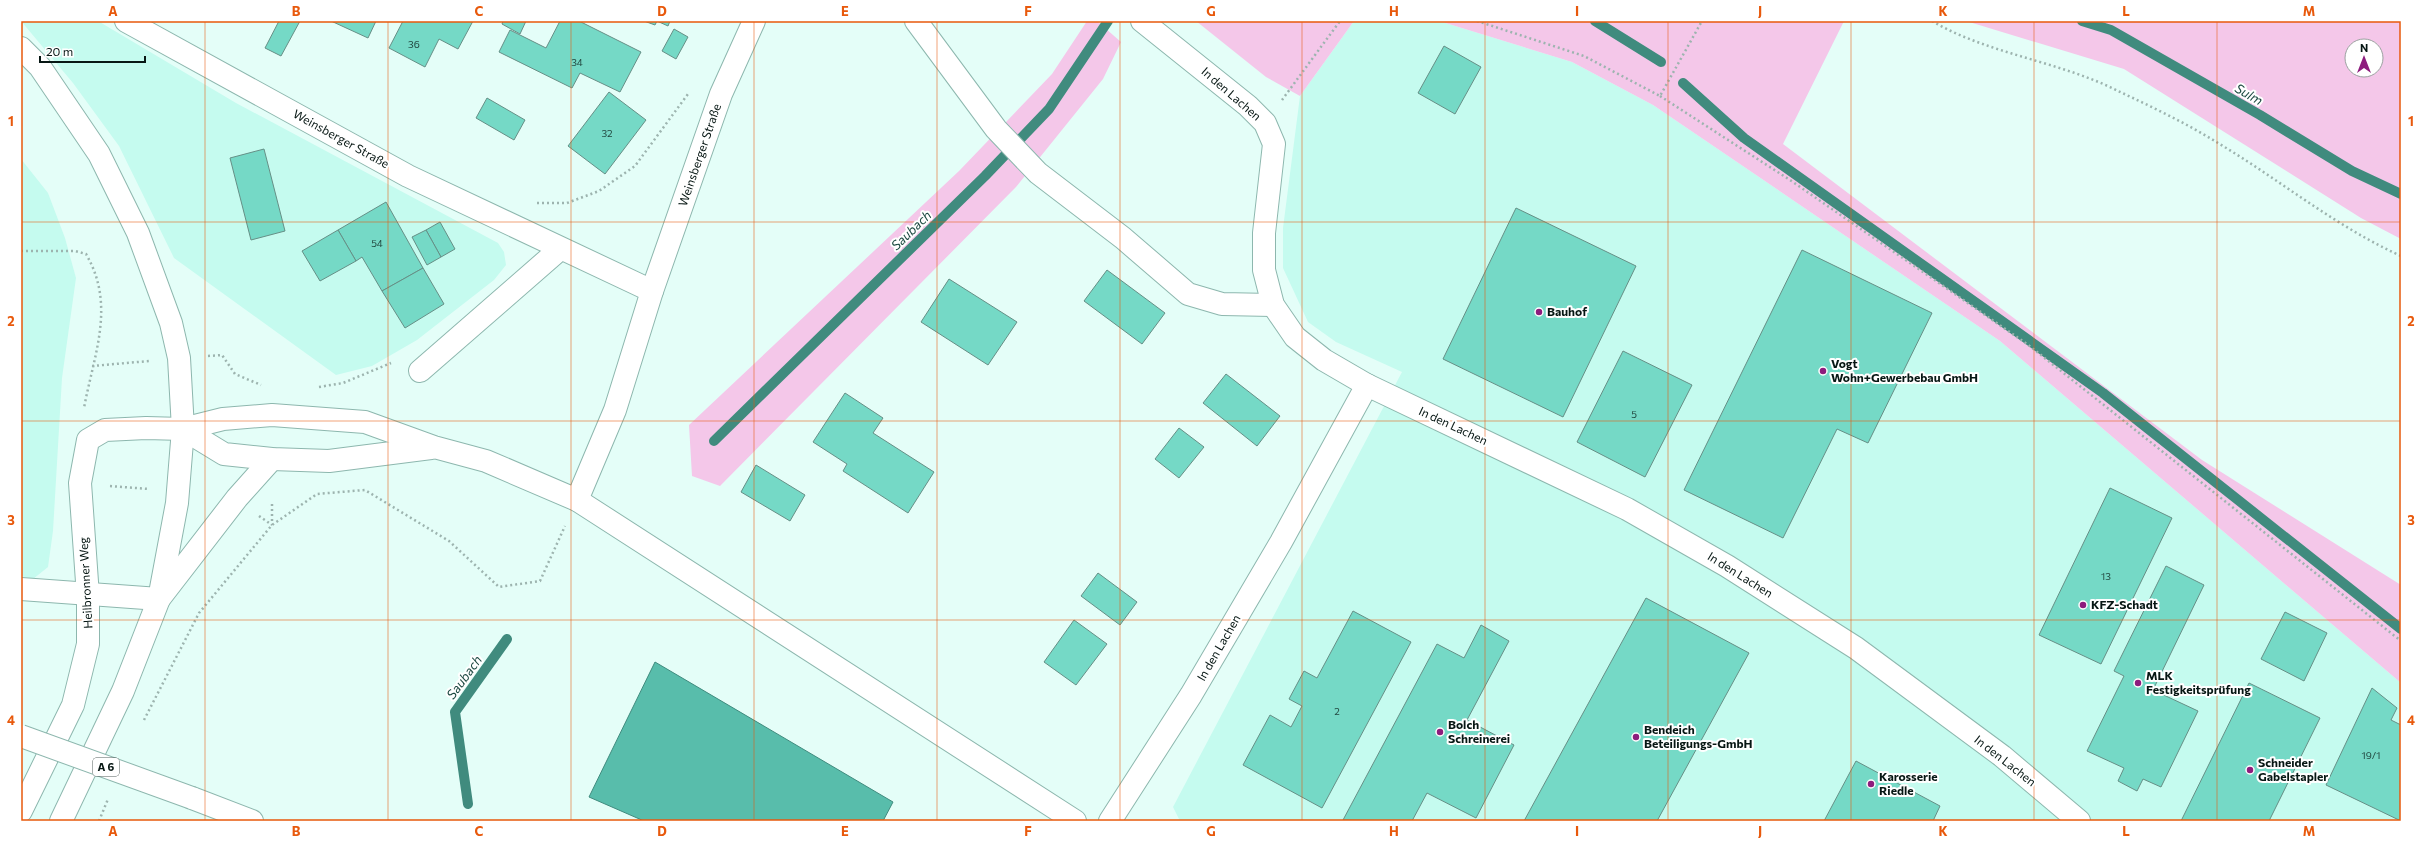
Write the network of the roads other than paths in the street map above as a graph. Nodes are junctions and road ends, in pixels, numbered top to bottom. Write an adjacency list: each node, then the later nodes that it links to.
1 (126, 21): 6 (main road, Weinsberger Straße)
2 (754, 21): 7 (main road, Weinsberger Straße)
3 (916, 21): 8 (main road)
4 (1143, 22): 8 (main road, In den Lachen)
5 (21, 48): 11 (main road)
6 (560, 249): 7 (main road, Weinsberger Straße); 9 (main road)
7 (652, 291): 14 (main road, Weinsberger Straße)
8 (1273, 305): 10 (main road, In den Lachen)
9 (420, 371)
10 (1367, 385): 23 (main road, In den Lachen); 24 (main road, In den Lachen)
11 (183, 429): 12 (main road); 13 (main road); 16 (main road, Heilbronner Weg); 17 (main road)
12 (434, 447): 13 (main road); 14 (main road)
13 (272, 459): 17 (main road)
14 (577, 500): 22 (main road)
15 (21, 589): 16 (main road)
16 (88, 596): 17 (main road); 19 (main road, Heilbronner Weg)
17 (159, 599): 20 (main road)
18 (21, 736): 21 (main road, A 6, bridge)
19 (21, 811)
20 (61, 821)
21 (252, 821)
22 (1075, 821)
23 (1110, 821)
24 (2079, 821)

